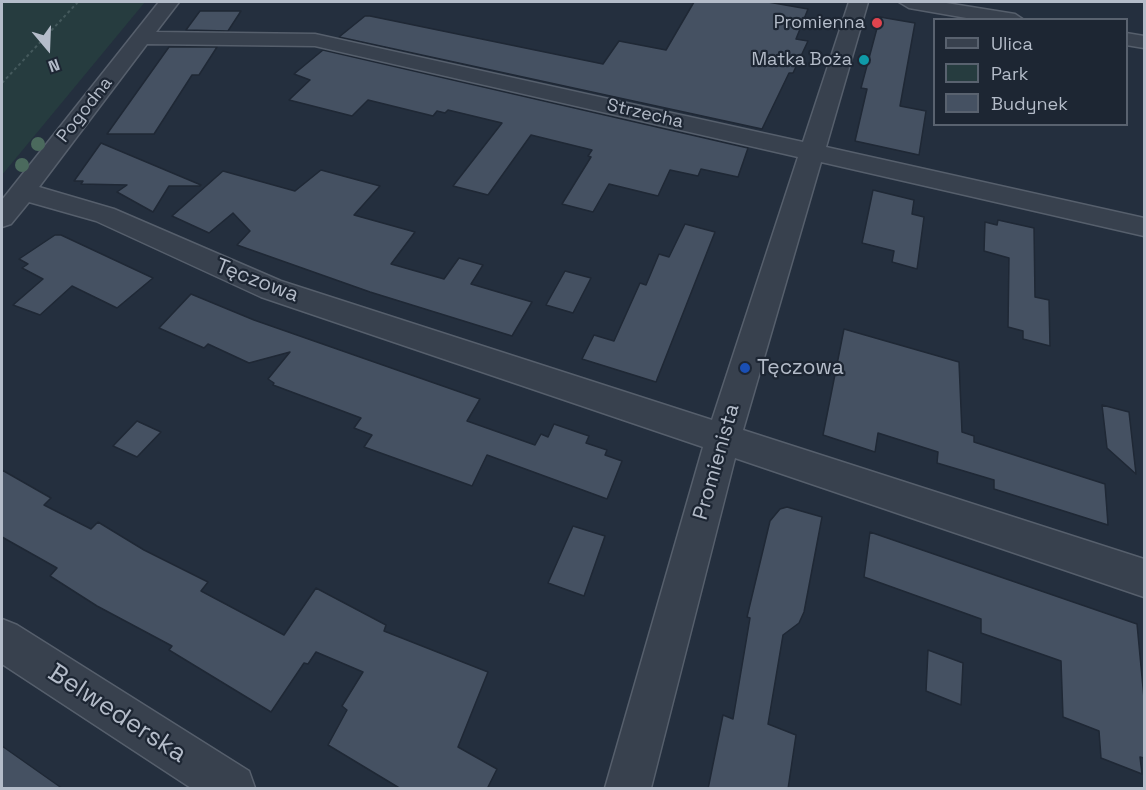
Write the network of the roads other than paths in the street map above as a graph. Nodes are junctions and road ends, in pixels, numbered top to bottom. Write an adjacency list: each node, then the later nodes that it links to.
1 (169, 2): 5 (street, Pogodna)
2 (859, 2): 8 (street, Promienista)
3 (909, 2): 4 (street)
4 (1003, 18)
5 (141, 38): 8 (street, Strzecha); 9 (street, Pogodna)
6 (1128, 39): 7 (street)
7 (1144, 42)
8 (811, 152): 11 (street, Strzecha); 12 (street, Promienista)
9 (22, 191): 10 (street, Pogodna); 12 (street, Tęczowa)
10 (2, 218)
11 (1144, 226)
12 (723, 438): 13 (street, Tęczowa); 16 (street, Promienista)
13 (1144, 578)
14 (2, 640): 15 (street, Belwederska)
15 (232, 789)
16 (628, 789)

